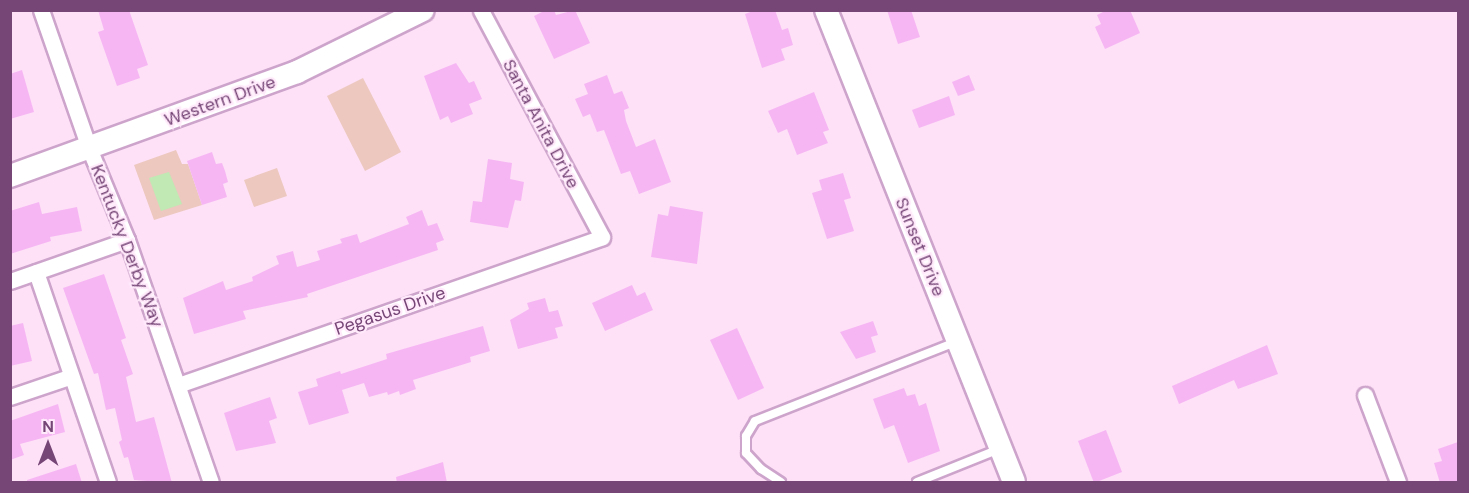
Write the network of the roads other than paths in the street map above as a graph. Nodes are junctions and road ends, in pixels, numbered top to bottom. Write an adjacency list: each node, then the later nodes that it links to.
1 (40, 10): 5 (street, Kentucky Derby Way)
2 (423, 10): 5 (main road, Western Drive)
3 (481, 10): 7 (street, Santa Anita Drive)
4 (830, 13): 11 (main road, Sunset Drive)
5 (89, 148): 6 (main road, Western Drive); 8 (street, Kentucky Derby Way)
6 (10, 176)
7 (602, 237): 13 (street, Pegasus Drive)
8 (127, 240): 9 (street); 13 (street, Kentucky Derby Way)
9 (36, 272): 10 (street); 12 (street)
10 (10, 281)
11 (958, 342): 16 (main road, Sunset Drive); 19 (lane)
12 (69, 376): 15 (street); 17 (street)
13 (178, 385): 18 (street, Kentucky Derby Way)
14 (1365, 395): 22 (street)
15 (10, 397)
16 (1001, 448): 20 (lane); 21 (main road, Sunset Drive)
17 (108, 483)
18 (211, 483)
19 (781, 483)
20 (917, 483)
21 (1014, 483)
22 (1398, 483)

